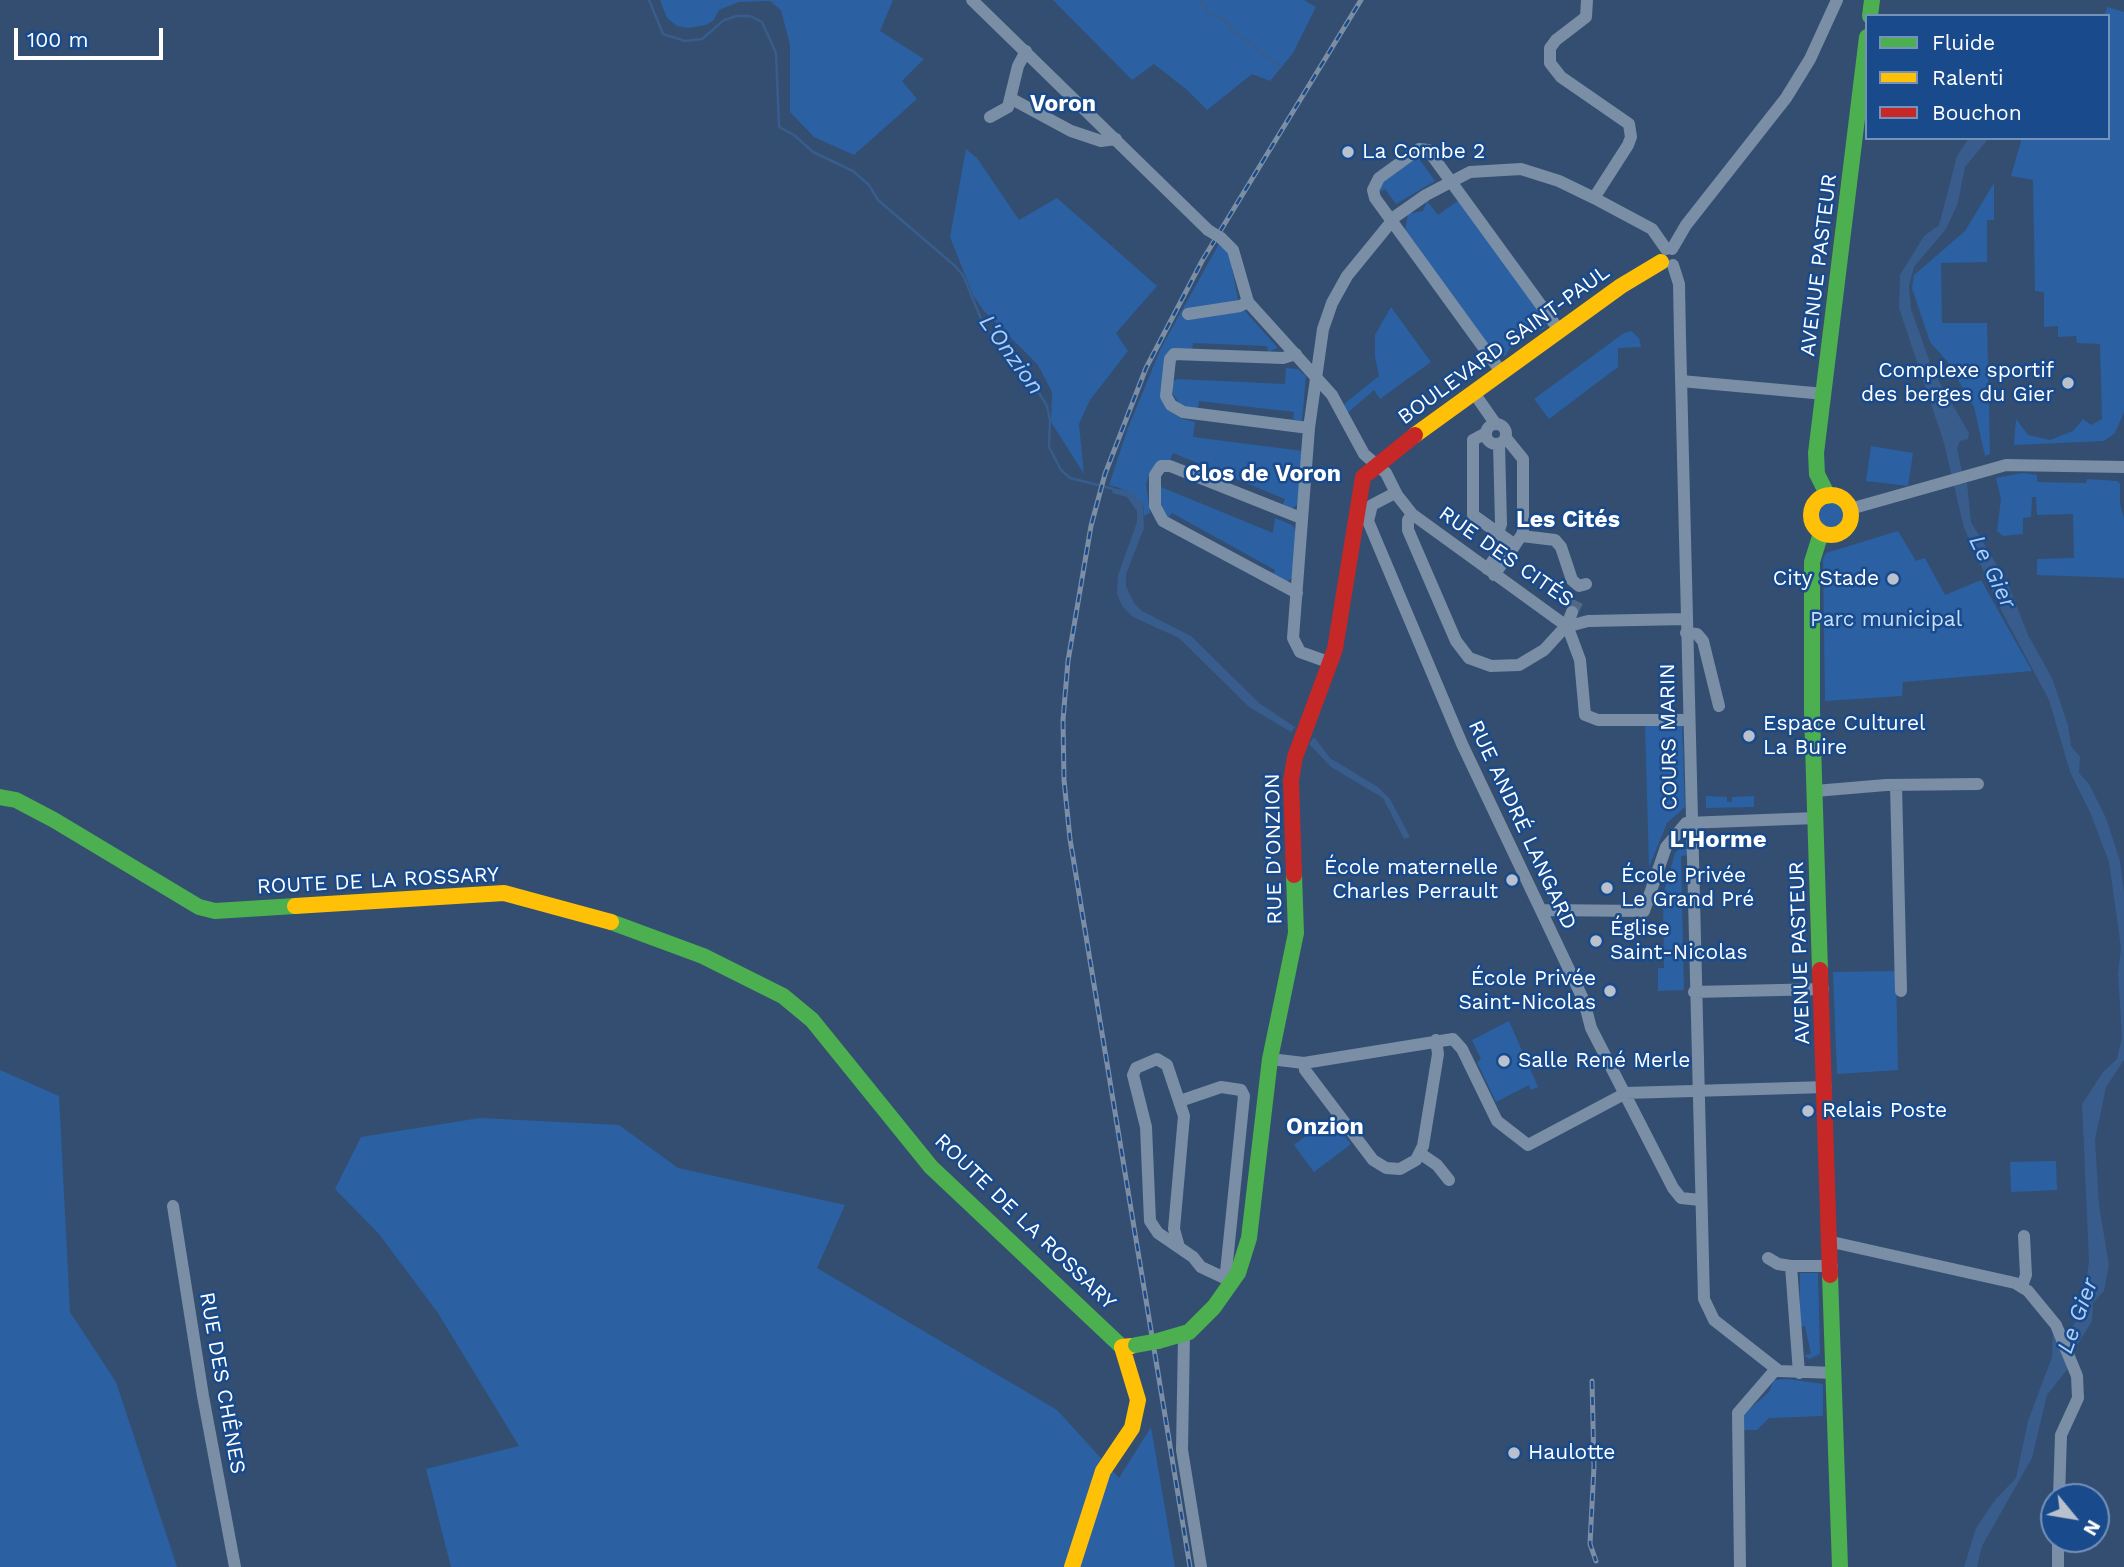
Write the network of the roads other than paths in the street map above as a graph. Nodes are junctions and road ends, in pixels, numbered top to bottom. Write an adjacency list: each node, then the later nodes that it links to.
1 (972, 0): 4 (street)
2 (1587, 0): 10 (street)
3 (1837, 0): 12 (street)
4 (1026, 51): 6 (street); 8 (street)
5 (1865, 54): 21 (street, AVENUE PASTEUR)
6 (1010, 98): 7 (street); 8 (street)
7 (990, 117)
8 (1116, 139): 13 (street, bridge)
9 (1450, 181): 10 (street); 11 (street); 11 (street); 15 (street)
10 (1594, 198): 12 (street)
11 (1391, 220): 17 (street); 18 (street)
12 (1668, 256): 15 (street, BOULEVARD SAINT-PAUL); 19 (street, COURS MARIN)
13 (1248, 302): 14 (street); 16 (street, RUE DES CITÉS)
14 (1188, 314)
15 (1559, 330): 17 (street, BOULEVARD SAINT-PAUL)
16 (1296, 354): 18 (street, RUE DES CITÉS); 22 (street)
17 (1502, 373): 20 (street, BOULEVARD SAINT-PAUL)
18 (1317, 378): 22 (street); 25 (street, RUE DES CITÉS)
19 (1681, 381): 21 (street); 40 (street, COURS MARIN)
20 (1474, 393): 23 (street); 25 (street, BOULEVARD SAINT-PAUL)
21 (1825, 394): 30 (street, AVENUE PASTEUR)
22 (1309, 428): 33 (street)
23 (1490, 428): 24 (street); 35 (street)
24 (1502, 441): 28 (street); 29 (street)
25 (1374, 465): 27 (street, RUE DES CITÉS); 42 (street, RUE D'ONZION)
26 (2124, 467): 31 (street)
27 (1395, 493): 32 (street, RUE DES CITÉS); 51 (street, RUE ANDRÉ LANGARD)
28 (1501, 495): 29 (street); 35 (street)
29 (1523, 495): 35 (street)
30 (1828, 496): 31 (street); 34 (street)
31 (1850, 509): 34 (street)
32 (1412, 514): 36 (street, RUE DES CITÉS); 39 (street)
33 (1301, 518): 38 (street); 38 (street)
34 (1822, 533): 47 (street, AVENUE PASTEUR)
35 (1511, 539): 36 (street); 37 (street)
36 (1490, 572): 39 (street, RUE DES CITÉS)
37 (1582, 589)
38 (1297, 593): 42 (street)
39 (1569, 618): 40 (street, RUE DES CITÉS); 44 (street)
40 (1686, 618): 41 (street, COURS MARIN)
41 (1686, 633): 43 (street); 44 (street, COURS MARIN)
42 (1331, 663): 56 (street, RUE D'ONZION)
43 (1718, 706)
44 (1688, 720): 50 (street, COURS MARIN)
45 (1978, 784): 46 (street)
46 (1896, 785): 47 (street); 53 (street)
47 (1815, 791): 49 (street, AVENUE PASTEUR)
48 (0, 797): 75 (street, ROUTE DE LA ROSSARY)
49 (1816, 818): 50 (street); 52 (street, AVENUE PASTEUR)
50 (1690, 823): 51 (street); 54 (street, COURS MARIN)
51 (1542, 910): 60 (street, RUE ANDRÉ LANGARD)
52 (1823, 989): 54 (street); 58 (street, AVENUE PASTEUR)
53 (1901, 990)
54 (1694, 992): 59 (street, COURS MARIN)
55 (1436, 1040): 57 (street); 60 (street); 62 (street)
56 (1270, 1059): 57 (street); 72 (street, RUE D'ONZION)
57 (1304, 1063): 62 (street)
58 (1826, 1087): 59 (street); 67 (street, AVENUE PASTEUR)
59 (1697, 1092): 60 (street); 64 (street, COURS MARIN)
60 (1626, 1093): 64 (street, RUE ANDRÉ LANGARD)
61 (1180, 1101): 68 (street); 68 (street); 72 (street)
62 (1421, 1154): 63 (street)
63 (1449, 1180)
64 (1700, 1200): 76 (street, COURS MARIN)
65 (173, 1206): 80 (street, RUE DES CHÊNES)
66 (2024, 1236): 73 (street)
67 (1832, 1242): 71 (street, AVENUE PASTEUR); 73 (street)
68 (1179, 1247): 72 (street)
69 (1768, 1258): 70 (street)
70 (1791, 1266): 71 (street); 77 (street)
71 (1832, 1266): 78 (street, AVENUE PASTEUR)
72 (1231, 1281): 74 (street, RUE D'ONZION)
73 (2022, 1286): 79 (street)
74 (1184, 1335): 75 (street, bridge); 82 (street)
75 (1129, 1346): 81 (street)
76 (1776, 1369): 77 (street, COURS MARIN); 83 (street)
77 (1799, 1373): 78 (street, COURS MARIN)
78 (1835, 1373): 84 (street, AVENUE PASTEUR)
79 (2059, 1483)
80 (235, 1567)
81 (1072, 1567)
82 (1202, 1567)
83 (1740, 1567)
84 (1840, 1567)

